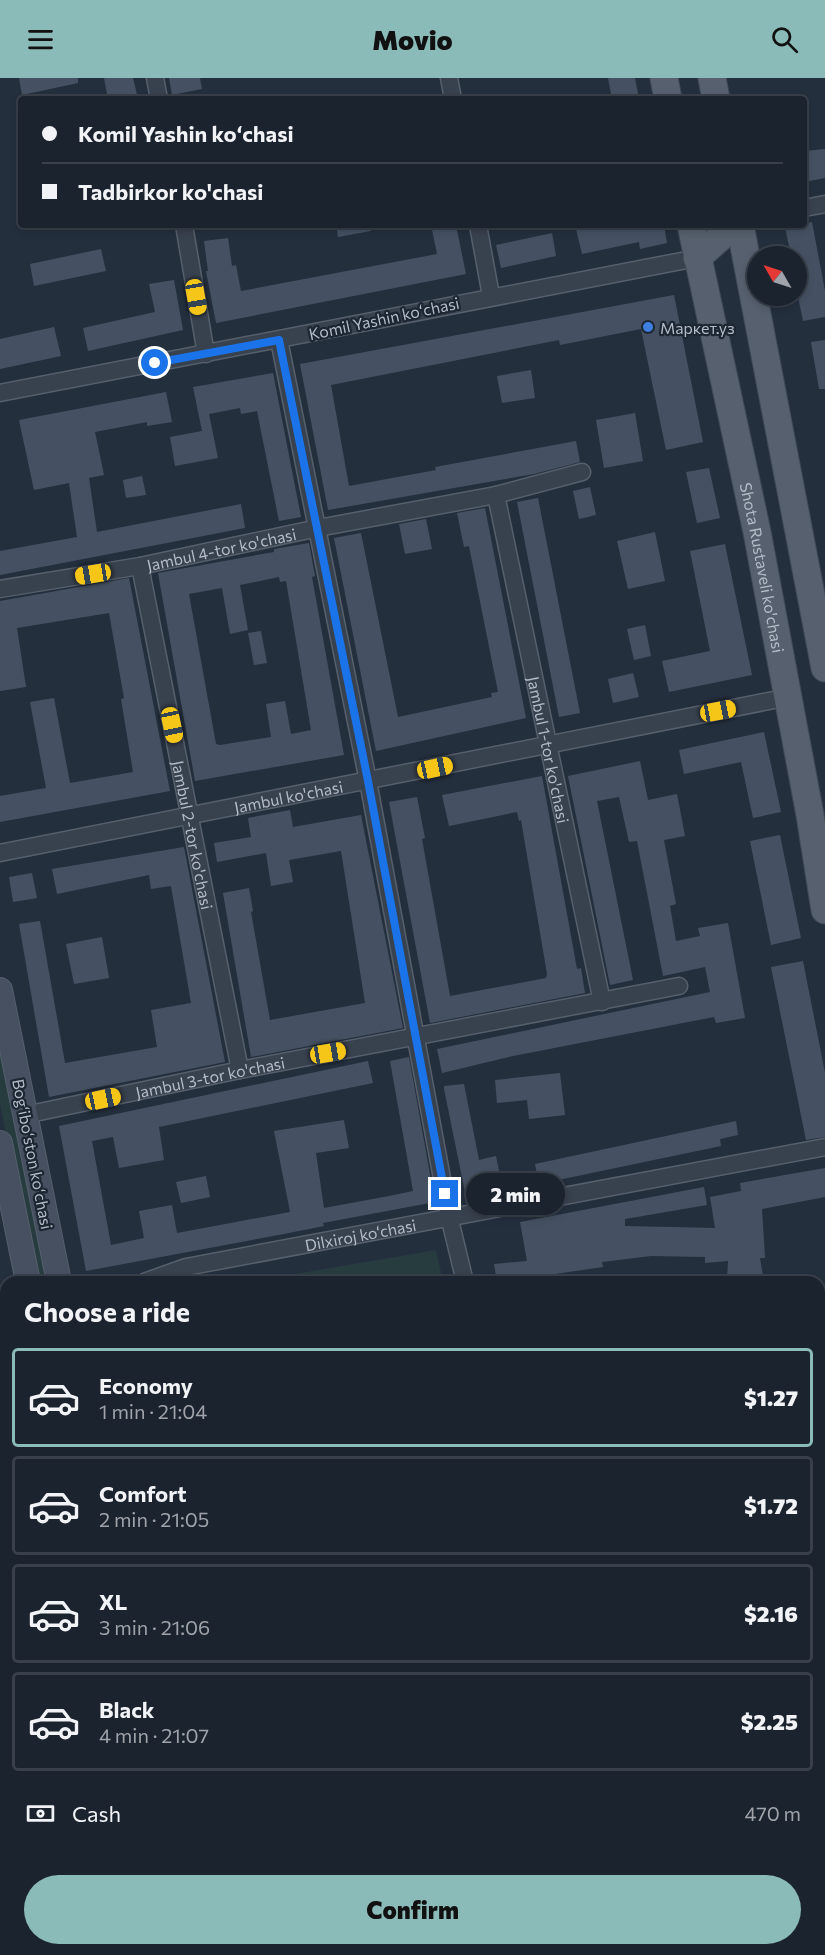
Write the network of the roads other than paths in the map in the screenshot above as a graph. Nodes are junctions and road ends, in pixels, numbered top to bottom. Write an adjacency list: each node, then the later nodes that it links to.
1 (154, 78): 5 (street)
2 (449, 78): 6 (street)
3 (664, 78): 7 (main road)
4 (712, 78): 8 (main road)
5 (158, 96)
6 (452, 96)
7 (667, 96)
8 (715, 96)
9 (825, 204): 10 (street)
10 (807, 207)
11 (185, 228): 19 (street)
12 (479, 228): 17 (street)
13 (692, 228): 16 (main road, Shota Rustaveli ko'chasi)
14 (731, 228): 16 (main road)
15 (741, 228): 26 (main road)
16 (697, 258): 17 (street, Komil Yashin koʻchasi); 27 (main road, Shota Rustaveli ko'chasi)
17 (491, 296): 18 (street, Komil Yashin koʻchasi)
18 (279, 340): 19 (street, Komil Yashin koʻchasi); 23 (street)
19 (206, 354): 20 (street, Komil Yashin koʻchasi)
20 (0, 393)
21 (582, 472): 22 (street, Jambul 4-tor ko'chasi)
22 (496, 495): 23 (street, Jambul 4-tor ko'chasi); 28 (street, Jambul 1-tor ko'chasi)
23 (318, 528): 24 (street, Jambul 4-tor ko'chasi); 29 (street)
24 (140, 566): 25 (street, Jambul 4-tor ko'chasi); 30 (street, Jambul 2-tor ko'chasi)
25 (0, 590)
26 (825, 668)
27 (789, 697): 28 (street, Jambul ko'chasi); 32 (main road, Shota Rustaveli ko'chasi)
28 (547, 745): 29 (street, Jambul ko'chasi); 35 (street, Jambul 1-tor ko'chasi)
29 (368, 781): 30 (street, Jambul ko'chasi); 36 (street)
30 (190, 816): 31 (street, Jambul ko'chasi); 37 (street, Jambul 2-tor ko'chasi)
31 (0, 853)
32 (825, 910)
33 (679, 986): 35 (street, Jambul 3-tor ko'chasi)
34 (0, 990): 38 (street, Bogʻiboʻston koʻchasi)
35 (602, 1002): 36 (street, Jambul 3-tor ko'chasi)
36 (417, 1037): 37 (street, Jambul 3-tor ko'chasi); 41 (street)
37 (240, 1070): 38 (street, Jambul 3-tor ko'chasi)
38 (25, 1115): 43 (street, Bogʻiboʻston koʻchasi)
39 (0, 1143): 42 (street, Bogʻiboʻston koʻchasi)
40 (825, 1147): 41 (street, Dilxiroj ko‘chasi)
41 (449, 1216): 44 (street, Dilxiroj ko‘chasi); 45 (street)
42 (27, 1276)
43 (57, 1276)
44 (161, 1276)
45 (464, 1276)

